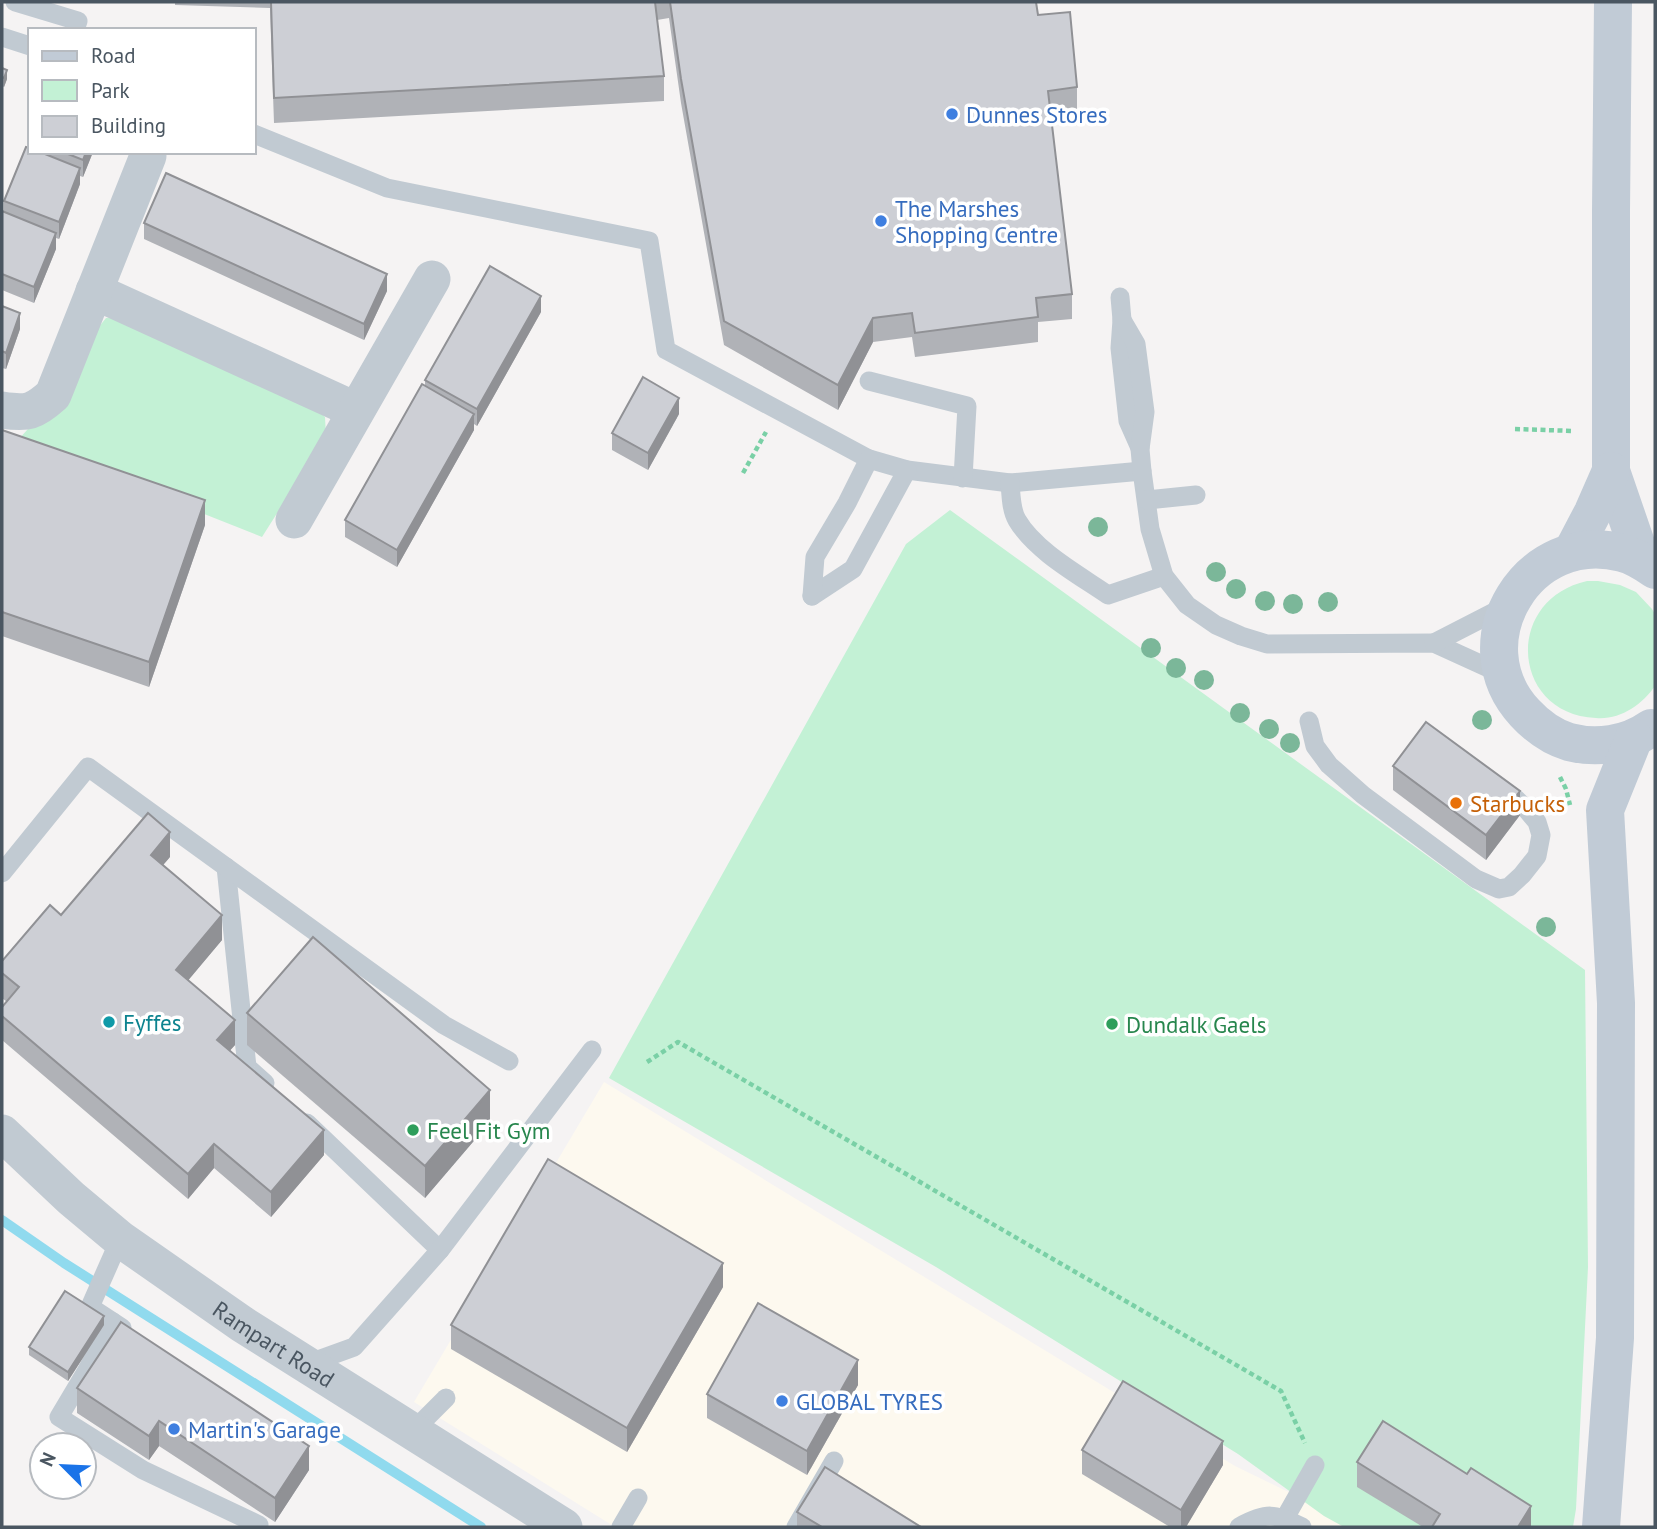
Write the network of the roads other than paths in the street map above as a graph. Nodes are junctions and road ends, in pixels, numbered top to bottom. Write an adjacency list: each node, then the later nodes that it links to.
1 (15, 2): 3 (lane)
2 (1613, 2): 17 (street)
3 (76, 28)
4 (2, 37): 5 (lane)
5 (28, 45)
6 (256, 135): 14 (lane)
7 (148, 156): 9 (street)
8 (432, 279): 13 (street)
9 (94, 291): 12 (street); 13 (street)
10 (1120, 297): 16 (lane)
11 (869, 381): 18 (lane)
12 (2, 410)
13 (355, 410): 22 (street)
14 (869, 459): 15 (lane); 15 (lane)
15 (907, 470): 18 (lane)
16 (1142, 471): 19 (lane); 21 (lane)
17 (1611, 471): 23 (street); 24 (street)
18 (962, 478): 19 (lane)
19 (1010, 483): 25 (lane)
20 (1196, 495): 21 (lane)
21 (1147, 500): 25 (lane)
22 (294, 520)
23 (1572, 552): 24 (street); 26 (street)
24 (1649, 565)
25 (1164, 576): 27 (lane)
26 (1508, 605): 27 (lane); 28 (street)
27 (1434, 643): 28 (lane)
28 (1502, 674): 31 (street)
29 (1309, 721): 32 (lane)
30 (1645, 731): 31 (street); 33 (street)
31 (1560, 755): 33 (street)
32 (1483, 772)
33 (1589, 812): 57 (street)
34 (226, 867): 35 (lane); 37 (lane); 38 (lane)
35 (2, 873)
36 (592, 1050): 41 (lane)
37 (509, 1061)
38 (276, 1094)
39 (296, 1113): 41 (lane)
40 (2, 1133): 42 (street, Rampart Road)
41 (440, 1251): 45 (lane)
42 (113, 1255): 43 (lane); 45 (street, Rampart Road)
43 (113, 1322): 44 (lane); 52 (lane)
44 (136, 1337)
45 (307, 1364): 47 (street, Rampart Road)
46 (446, 1398): 47 (lane)
47 (412, 1433): 53 (street, Rampart Road)
48 (834, 1461): 55 (lane)
49 (1315, 1465): 51 (lane)
50 (638, 1498): 54 (lane)
51 (1294, 1523): 56 (lane)
52 (259, 1525)
53 (564, 1527)
54 (621, 1527)
55 (796, 1527)
56 (1238, 1527)
57 (1601, 1527)

